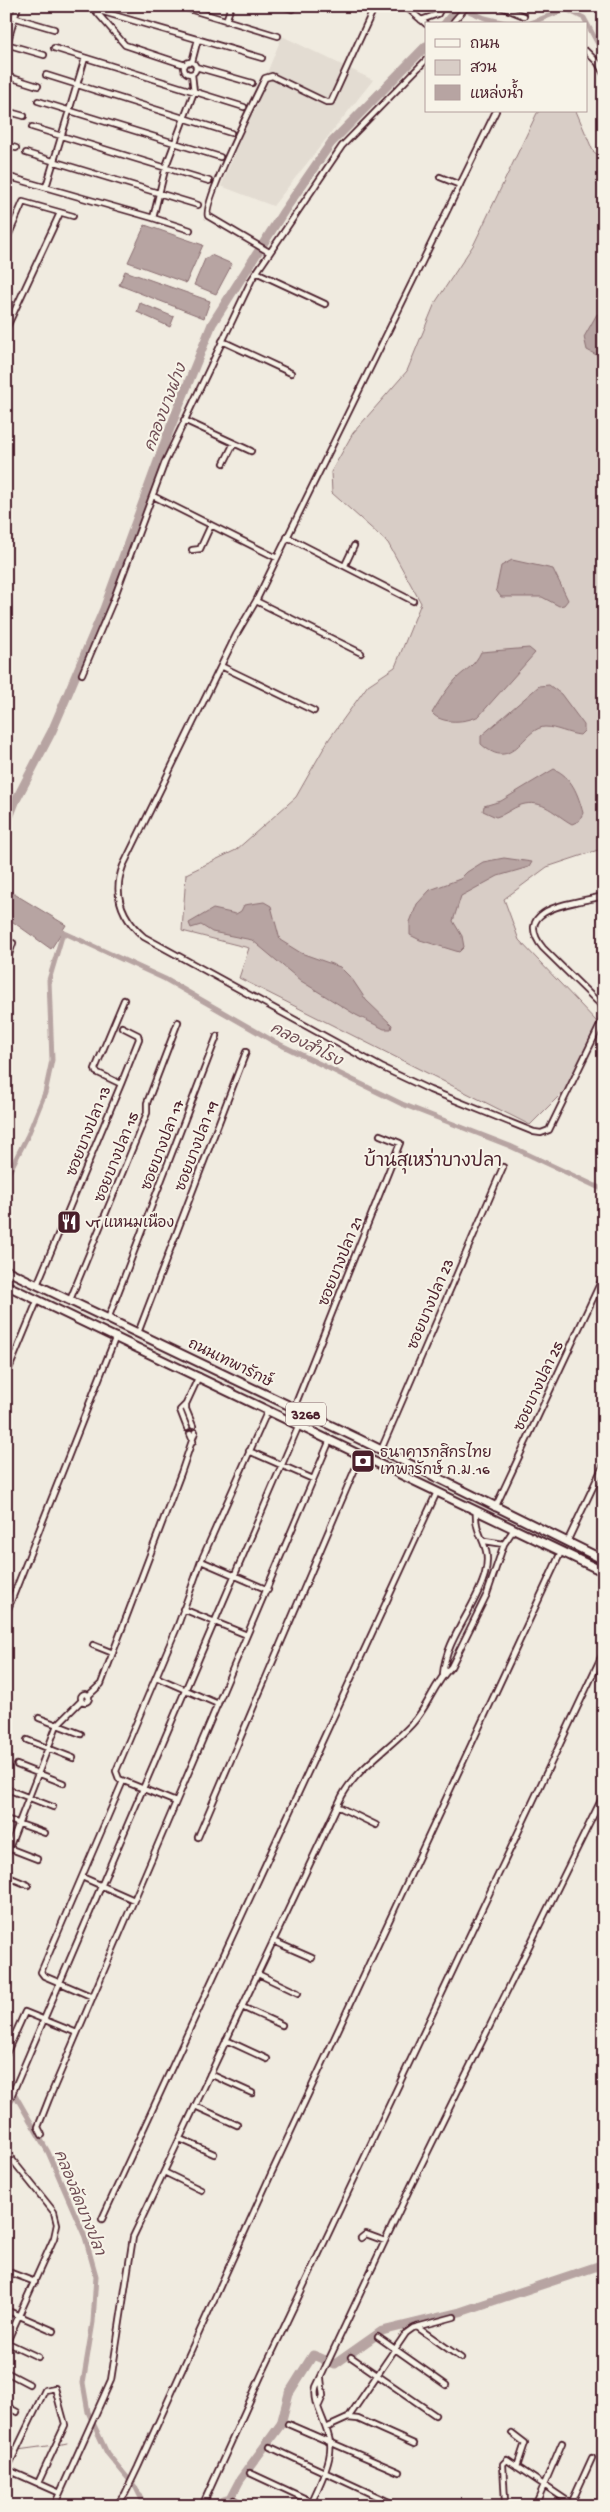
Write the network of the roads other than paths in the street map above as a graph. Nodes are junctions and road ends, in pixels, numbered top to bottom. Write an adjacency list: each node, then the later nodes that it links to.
1 (18, 6): 15 (street)
2 (179, 6): 18 (street)
3 (230, 6): 18 (street)
4 (283, 6): 12 (street)
5 (394, 6): 11 (street)
6 (405, 6): 16 (street)
7 (442, 6): 16 (street)
8 (467, 6): 17 (street)
9 (498, 6): 14 (street)
10 (92, 7): 22 (street); 31 (street)
11 (372, 7): 70 (street)
12 (292, 9)
13 (6, 15): 15 (street)
14 (524, 16)
15 (15, 17): 20 (street); 23 (street)
16 (421, 20): 19 (street)
17 (454, 20)
18 (226, 21): 21 (street)
19 (425, 23)
20 (54, 29)
21 (278, 36)
22 (198, 39): 28 (street); 30 (street)
23 (7, 44): 26 (street)
24 (54, 48): 27 (street)
25 (588, 52): 34 (street)
26 (44, 55)
27 (85, 58): 38 (street); 40 (street)
28 (262, 58)
29 (425, 61): 70 (street)
30 (192, 62): 31 (street); 32 (street)
31 (185, 65): 33 (street)
32 (196, 67): 33 (street); 37 (street)
33 (192, 74): 40 (street)
34 (604, 74)
35 (46, 75): 38 (street)
36 (6, 76): 39 (street)
37 (252, 83)
38 (78, 84): 44 (street); 47 (street)
39 (38, 86)
40 (194, 92): 42 (street); 47 (street)
41 (38, 102): 44 (street)
42 (244, 107)
43 (6, 111): 46 (street)
44 (69, 111): 50 (street); 51 (street)
45 (496, 112): 61 (street)
46 (24, 116)
47 (184, 118): 49 (street); 51 (street)
48 (32, 128): 50 (street)
49 (231, 134)
50 (62, 136): 56 (street); 57 (street)
51 (174, 143): 55 (street); 57 (street)
52 (6, 145): 53 (street)
53 (16, 148)
54 (26, 153): 56 (street)
55 (220, 157)
56 (54, 162): 62 (street); 63 (street)
57 (166, 168): 60 (street); 63 (street)
58 (6, 176): 62 (street)
59 (440, 177): 61 (street)
60 (209, 181)
61 (460, 185): 82 (street)
62 (46, 187): 67 (street)
63 (159, 193): 64 (street); 67 (street)
64 (198, 205)
65 (60, 213): 66 (street); 69 (street); 73 (street)
66 (73, 216)
67 (153, 218): 68 (street)
68 (190, 230)
69 (6, 241)
70 (268, 252): 71 (street)
71 (256, 272): 72 (street); 74 (street)
72 (325, 304)
73 (6, 328)
74 (222, 342): 75 (street); 76 (street)
75 (291, 373)
76 (184, 420): 77 (street); 80 (street)
77 (234, 443): 78 (street); 79 (street)
78 (251, 451)
79 (224, 462)
80 (153, 496): 81 (street); 91 (street)
81 (211, 525): 84 (street); 85 (street)
82 (287, 537): 85 (street); 86 (street)
83 (354, 546): 86 (street)
84 (192, 550)
85 (277, 558): 87 (street)
86 (345, 565): 88 (street)
87 (256, 601): 89 (street); 90 (street)
88 (413, 602)
89 (361, 653)
90 (221, 666): 92 (street); 98 (street)
91 (82, 674)
92 (314, 711)
93 (604, 896): 97 (street)
94 (13, 943): 95 (street)
95 (6, 963)
96 (124, 1000): 103 (street, ซอยบางปลา 13)
97 (604, 1008)
98 (604, 1018)
99 (178, 1022): 111 (street, ซอยบางปลา 15)
100 (122, 1027): 103 (street)
101 (217, 1036): 112 (street, ซอยบางปลา 17)
102 (246, 1052): 113 (street, ซอยบางปลา 19)
103 (120, 1084): 109 (street, ซอยบางปลา 13)
104 (380, 1135): 118 (street, ซอยบางปลา 21)
105 (503, 1167): 125 (street, ซอยบางปลา 23)
106 (6, 1270): 109 (main road, ถนนเทพารักษ์ / 3268)
107 (604, 1275): 132 (street, ซอยบางปลา 25)
108 (6, 1285): 110 (main road, ถนนเทพารักษ์ / 3268)
109 (37, 1285): 111 (main road, ถนนเทพารักษ์ / 3268)
110 (38, 1300): 114 (main road, ถนนเทพารักษ์ / 3268); 115 (street)
111 (70, 1300): 112 (main road, ถนนเทพารักษ์ / 3268)
112 (108, 1319): 113 (main road, ถนนเทพารักษ์ / 3268)
113 (138, 1332): 118 (main road, ถนนเทพารักษ์ / 3268)
114 (116, 1336): 116 (main road, ถนนเทพารักษ์ / 3268); 149 (street)
115 (6, 1376)
116 (199, 1376): 117 (street); 119 (main road, ถนนเทพารักษ์ / 3268)
117 (186, 1404): 120 (street); 121 (street)
118 (294, 1408): 125 (main road, ถนนเทพารักษ์ / 3268)
119 (268, 1410): 122 (main road, ถนนเทพารักษ์ / 3268); 126 (street)
120 (190, 1420): 121 (street); 121 (street)
121 (185, 1422)
122 (299, 1425): 124 (main road, ถนนเทพารักษ์ / 3268); 128 (street)
123 (192, 1433): 154 (street)
124 (330, 1440): 127 (main road, ถนนเทพารักษ์ / 3268); 130 (street)
125 (380, 1450): 132 (main road, ถนนเทพารักษ์ / 3268)
126 (249, 1451): 128 (street); 143 (street)
127 (361, 1455): 131 (main road, ถนนเทพารักษ์ / 3268); 180 (street)
128 (282, 1464): 130 (street); 146 (street)
129 (604, 1464): 136 (street)
130 (314, 1479): 147 (street)
131 (437, 1492): 133 (main road, ถนนเทพารักษ์ / 3268); 213 (street)
132 (495, 1508): 136 (main road, ถนนเทพารักษ์ / 3268)
133 (476, 1511): 134 (main road, ถนนเทพารักษ์ / 3268); 135 (street)
134 (514, 1529): 137 (street); 138 (main road, ถนนเทพารักษ์ / 3268)
135 (485, 1541): 137 (street); 140 (street)
136 (567, 1542): 139 (main road, ถนนเทพารักษ์ / 3268)
137 (504, 1544): 141 (street)
138 (560, 1552): 144 (main road, ถนนเทพารักษ์ / 3268); 264 (street)
139 (589, 1553): 142 (main road, ถนนเทพารักษ์ / 3268); 144 (main road)
140 (488, 1556): 141 (street); 155 (street)
141 (499, 1556): 155 (street)
142 (604, 1560)
143 (201, 1561): 146 (street); 148 (street)
144 (584, 1563): 145 (main road, ถนนเทพารักษ์ / 3268)
145 (604, 1572)
146 (234, 1576): 147 (street); 150 (street)
147 (268, 1590): 151 (street)
148 (183, 1609): 150 (street); 156 (street)
149 (6, 1614)
150 (214, 1622): 151 (street); 157 (street)
151 (247, 1635): 158 (street)
152 (93, 1645): 154 (street)
153 (604, 1651): 259 (street)
154 (113, 1652): 160 (street)
155 (443, 1674): 174 (street)
156 (156, 1677): 157 (street); 167 (street)
157 (186, 1690): 158 (street); 169 (street)
158 (218, 1704): 173 (street)
159 (39, 1718): 160 (street)
160 (57, 1725): 161 (street); 163 (street)
161 (81, 1734)
162 (27, 1740): 163 (street)
163 (48, 1748): 164 (street); 166 (street)
164 (73, 1758)
165 (17, 1765): 166 (street)
166 (39, 1773): 168 (street); 172 (street)
167 (123, 1781): 169 (street); 185 (street)
168 (63, 1783)
169 (142, 1788): 173 (street); 187 (street)
170 (7, 1790): 172 (street)
171 (604, 1794): 215 (street)
172 (29, 1798): 175 (street); 177 (street)
173 (176, 1802): 188 (street)
174 (337, 1806): 178 (street); 189 (street)
175 (53, 1807)
176 (6, 1819): 177 (street)
177 (19, 1824): 179 (street); 181 (street)
178 (376, 1825)
179 (45, 1834)
180 (198, 1837)
181 (8, 1848): 182 (street); 183 (street)
182 (6, 1856)
183 (37, 1859)
184 (6, 1876): 186 (street)
185 (82, 1877): 187 (street); 192 (street)
186 (28, 1885)
187 (100, 1886): 188 (street); 192 (street)
188 (134, 1900): 194 (street)
189 (273, 1941): 190 (street); 191 (street)
190 (312, 1958)
191 (258, 1974): 193 (street); 195 (street)
192 (59, 1982): 194 (street); 196 (street)
193 (298, 1993)
194 (93, 1997): 198 (street)
195 (242, 2007): 197 (street); 199 (street)
196 (43, 2018): 198 (street); 200 (street); 204 (street)
197 (282, 2025)
198 (77, 2033): 207 (street)
199 (226, 2040): 201 (street); 202 (street)
200 (6, 2054)
201 (267, 2059)
202 (210, 2074): 203 (street); 205 (street)
203 (252, 2093)
204 (7, 2106)
205 (195, 2106): 206 (street); 208 (street)
206 (237, 2125)
207 (42, 2135)
208 (180, 2139): 210 (street); 211 (street)
209 (6, 2152): 217 (street)
210 (214, 2154)
211 (164, 2172): 212 (street); 254 (street)
212 (201, 2190)
213 (102, 2219)
214 (361, 2238): 215 (street)
215 (385, 2241): 231 (street)
216 (6, 2270): 217 (street)
217 (35, 2282): 219 (street)
218 (6, 2310): 219 (street)
219 (20, 2316): 222 (street); 224 (street)
220 (454, 2317): 221 (street)
221 (417, 2327): 225 (street); 228 (street)
222 (54, 2331)
223 (378, 2336): 225 (street)
224 (6, 2342): 226 (street)
225 (396, 2349): 230 (street); 233 (street)
226 (38, 2357)
227 (351, 2357): 230 (street)
228 (461, 2358)
229 (6, 2372): 232 (street)
230 (377, 2376): 237 (street); 238 (street)
231 (321, 2379): 234 (street); 234 (street)
232 (29, 2384)
233 (446, 2385)
234 (318, 2405): 240 (street)
235 (6, 2406): 236 (street)
236 (18, 2412)
237 (435, 2415)
238 (348, 2418): 240 (street); 244 (street)
239 (288, 2424): 242 (street)
240 (326, 2428): 242 (street)
241 (512, 2433): 247 (street)
242 (330, 2443): 249 (street); 251 (street)
243 (562, 2443): 253 (street)
244 (414, 2444)
245 (270, 2447): 251 (street)
246 (592, 2458): 261 (street)
247 (517, 2467): 253 (street); 257 (street)
248 (6, 2469): 252 (street); 252 (street)
249 (399, 2472)
250 (250, 2473): 260 (street)
251 (324, 2473): 256 (street); 260 (street)
252 (38, 2484): 254 (street)
253 (544, 2484): 261 (street); 267 (street)
254 (60, 2493): 263 (street)
255 (234, 2500): 265 (street)
256 (389, 2502)
257 (505, 2502)
258 (6, 2504): 262 (street)
259 (203, 2504)
260 (311, 2504): 266 (street)
261 (573, 2505)
262 (11, 2506)
263 (54, 2506)
264 (116, 2506)
265 (246, 2506)
266 (321, 2506)
267 (535, 2506)

